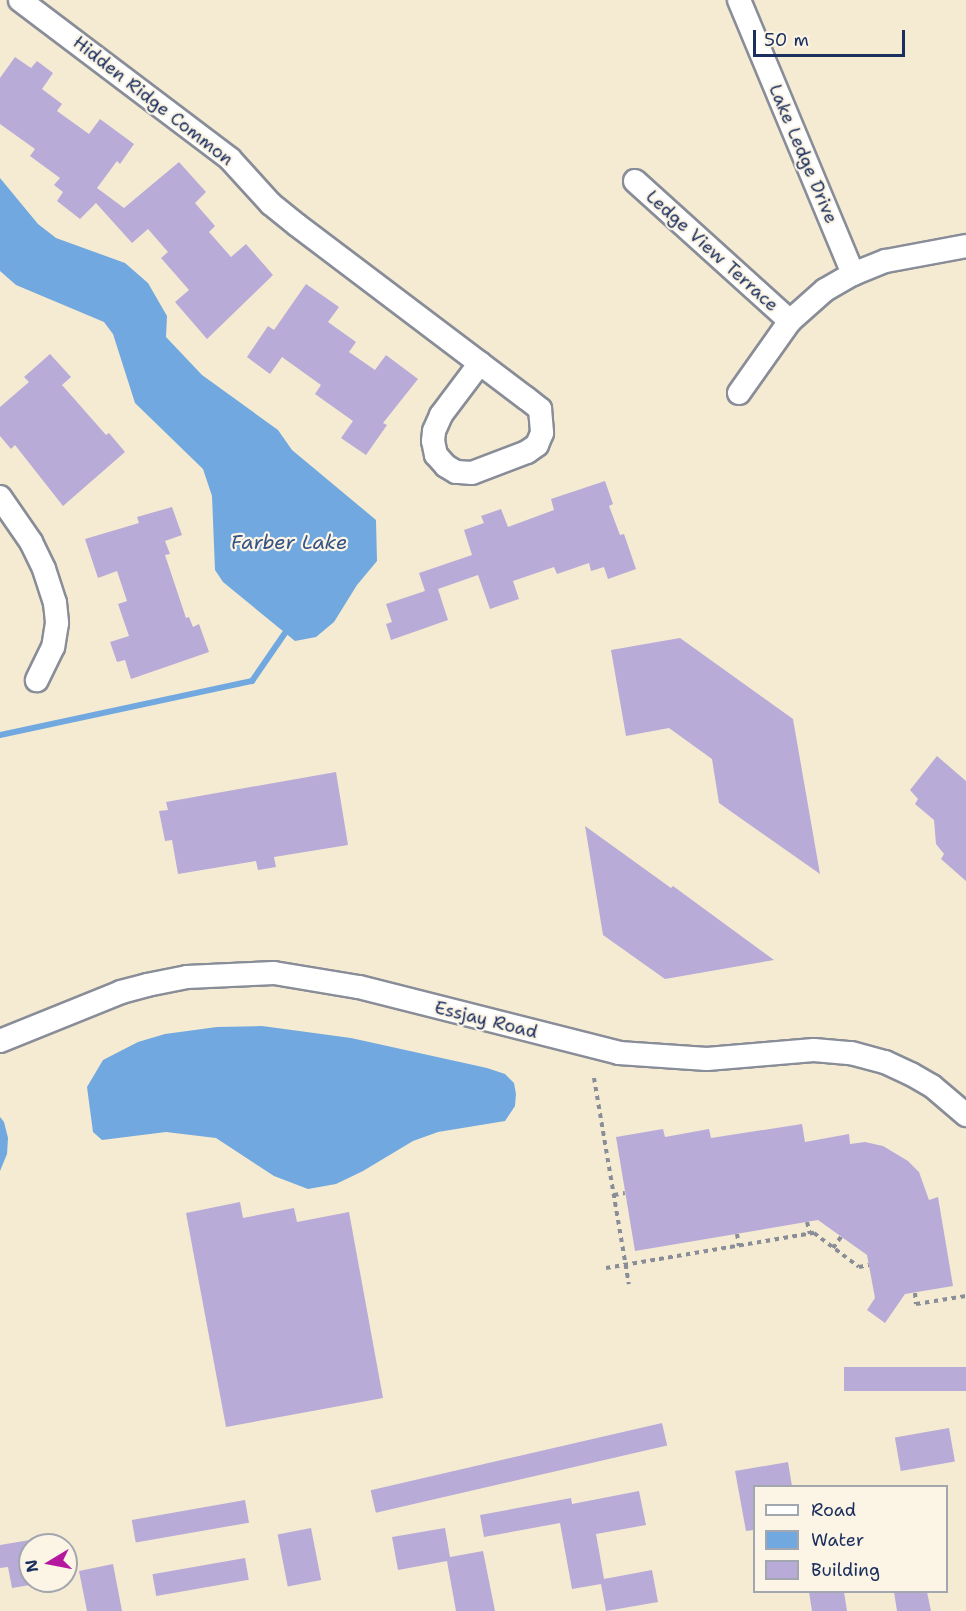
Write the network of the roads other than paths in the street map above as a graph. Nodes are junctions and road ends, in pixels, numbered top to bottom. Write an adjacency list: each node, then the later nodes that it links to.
1 (20, 0): 7 (street, Hidden Ridge Common)
2 (739, 0): 5 (street, Lake Ledge Drive)
3 (635, 181): 6 (street, Ledge View Terrace)
4 (966, 246): 5 (street)
5 (854, 274): 6 (street)
6 (790, 321): 8 (street)
7 (480, 363): 7 (street, Hidden Ridge Common)
8 (739, 393)
9 (0, 497): 10 (street)
10 (37, 681)
11 (0, 1041): 12 (street, Essjay Road)
12 (966, 1115)

